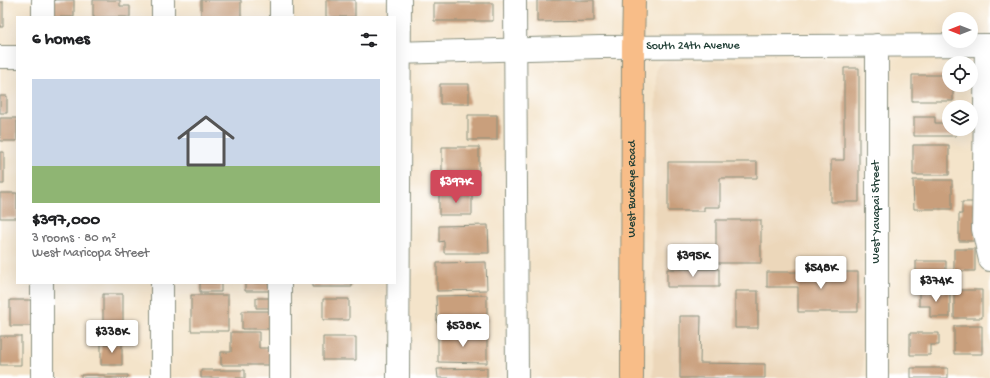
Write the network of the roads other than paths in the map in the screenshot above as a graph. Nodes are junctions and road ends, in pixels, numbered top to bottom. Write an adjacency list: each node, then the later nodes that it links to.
1 (43, 0): 7 (street)
2 (163, 0): 8 (street)
3 (280, 0): 9 (street)
4 (400, 0): 14 (street)
5 (515, 0): 13 (street)
6 (634, 0): 12 (main road, West Buckeye Road)
7 (43, 16)
8 (162, 16)
9 (281, 16)
10 (877, 45): 11 (street, South 24th Avenue); 12 (street, South 24th Avenue); 27 (street, West Yavapai Street)
11 (988, 45): 17 (street)
12 (633, 47): 13 (street, South 24th Avenue); 26 (main road, West Buckeye Road)
13 (516, 50): 14 (street, South 24th Avenue); 25 (street)
14 (397, 53): 24 (street)
15 (0, 57): 16 (street)
16 (16, 57)
17 (990, 260)
18 (42, 284): 21 (street)
19 (162, 284): 22 (street)
20 (280, 284): 23 (street)
21 (42, 378)
22 (162, 378)
23 (280, 378)
24 (398, 378)
25 (517, 378)
26 (632, 378)
27 (877, 378)

